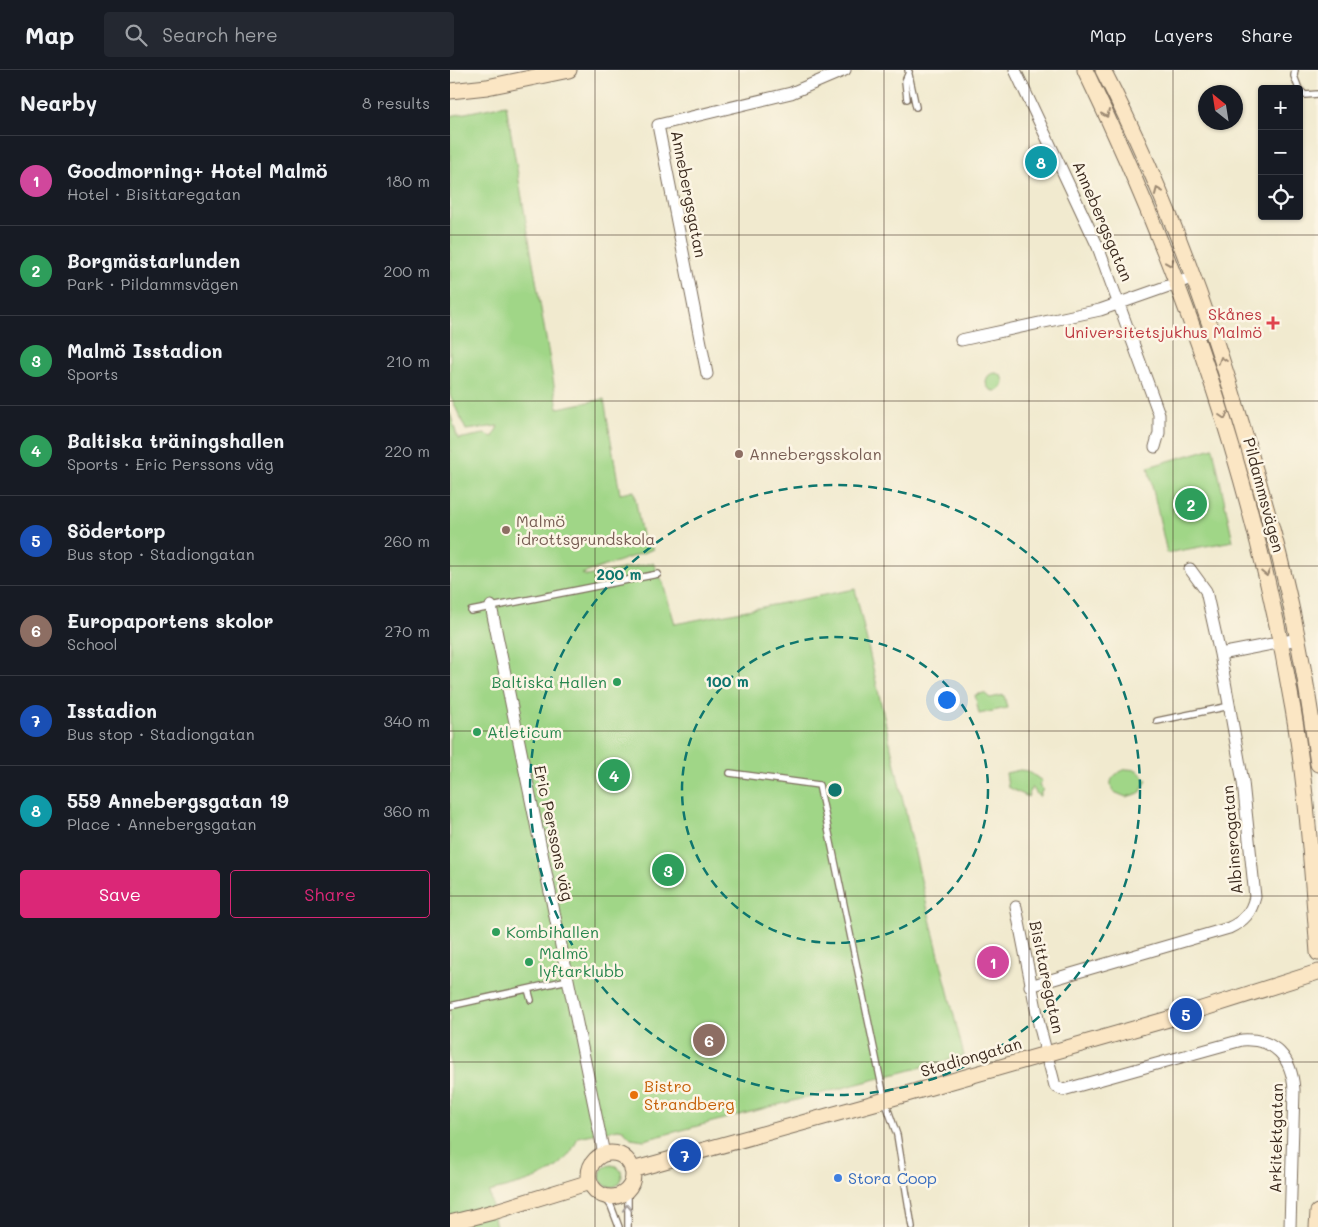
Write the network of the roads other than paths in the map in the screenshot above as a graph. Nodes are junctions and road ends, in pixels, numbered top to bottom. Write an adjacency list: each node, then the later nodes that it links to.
1 (569, 70): 8 (main road)
2 (845, 70): 19 (street, Annebergsgatan)
3 (1015, 70): 17 (street, Annebergsgatan)
4 (1085, 70): 16 (main road, Pildammsvägen, one-way to 16)
5 (1103, 70): 15 (main road, Pildammsvägen, one-way to 5)
6 (1295, 70): 9 (lane)
7 (909, 71): 13 (lane); 14 (lane)
8 (522, 75): 10 (main road)
9 (1297, 85)
10 (450, 92)
11 (1303, 92): 12 (lane)
12 (1318, 94)
13 (907, 99)
14 (916, 107)
15 (1194, 277): 16 (street); 25 (main road, Pildammsvägen, one-way to 15)
16 (1178, 283): 17 (street); 26 (main road, Pildammsvägen, one-way to 26)
17 (1120, 304): 18 (street); 20 (street, Annebergsgatan)
18 (960, 340)
19 (707, 374)
20 (1155, 447)
21 (1190, 569): 27 (street, Albinsrogatan)
22 (658, 574): 23 (lane)
23 (491, 606): 24 (lane); 35 (street, Eric Perssons väg)
24 (471, 610)
25 (1298, 639): 26 (street); 30 (main road, Pildammsvägen)
26 (1281, 642): 27 (street); 33 (main road, Pildammsvägen)
27 (1220, 654): 28 (street, Albinsrogatan)
28 (1230, 706): 29 (lane); 36 (street, Albinsrogatan)
29 (1157, 721)
30 (1318, 764)
31 (730, 773): 41 (lane)
32 (1016, 907): 36 (street, Bisittaregatan)
33 (1318, 953)
34 (1318, 972): 40 (main road, Stadiongatan)
35 (568, 980): 37 (lane); 42 (street, Eric Perssons väg)
36 (1030, 986): 40 (street, Bisittaregatan)
37 (528, 989): 38 (lane); 39 (lane)
38 (531, 1000)
39 (450, 1006)
40 (1047, 1054): 41 (main road, Stadiongatan); 52 (street, Arkitektgatan)
41 (885, 1100): 43 (main road, Stadiongatan); 51 (lane)
42 (604, 1154): 43 (main road); 44 (main road)
43 (632, 1170): 45 (main road)
44 (590, 1182): 46 (main road); 48 (main road)
45 (628, 1189): 46 (main road); 50 (lane, one-way to 45)
46 (603, 1196): 49 (lane)
47 (1318, 1212): 53 (main road)
48 (450, 1223)
49 (619, 1227)
50 (628, 1227)
51 (912, 1227)
52 (1290, 1227)
53 (1317, 1227)

